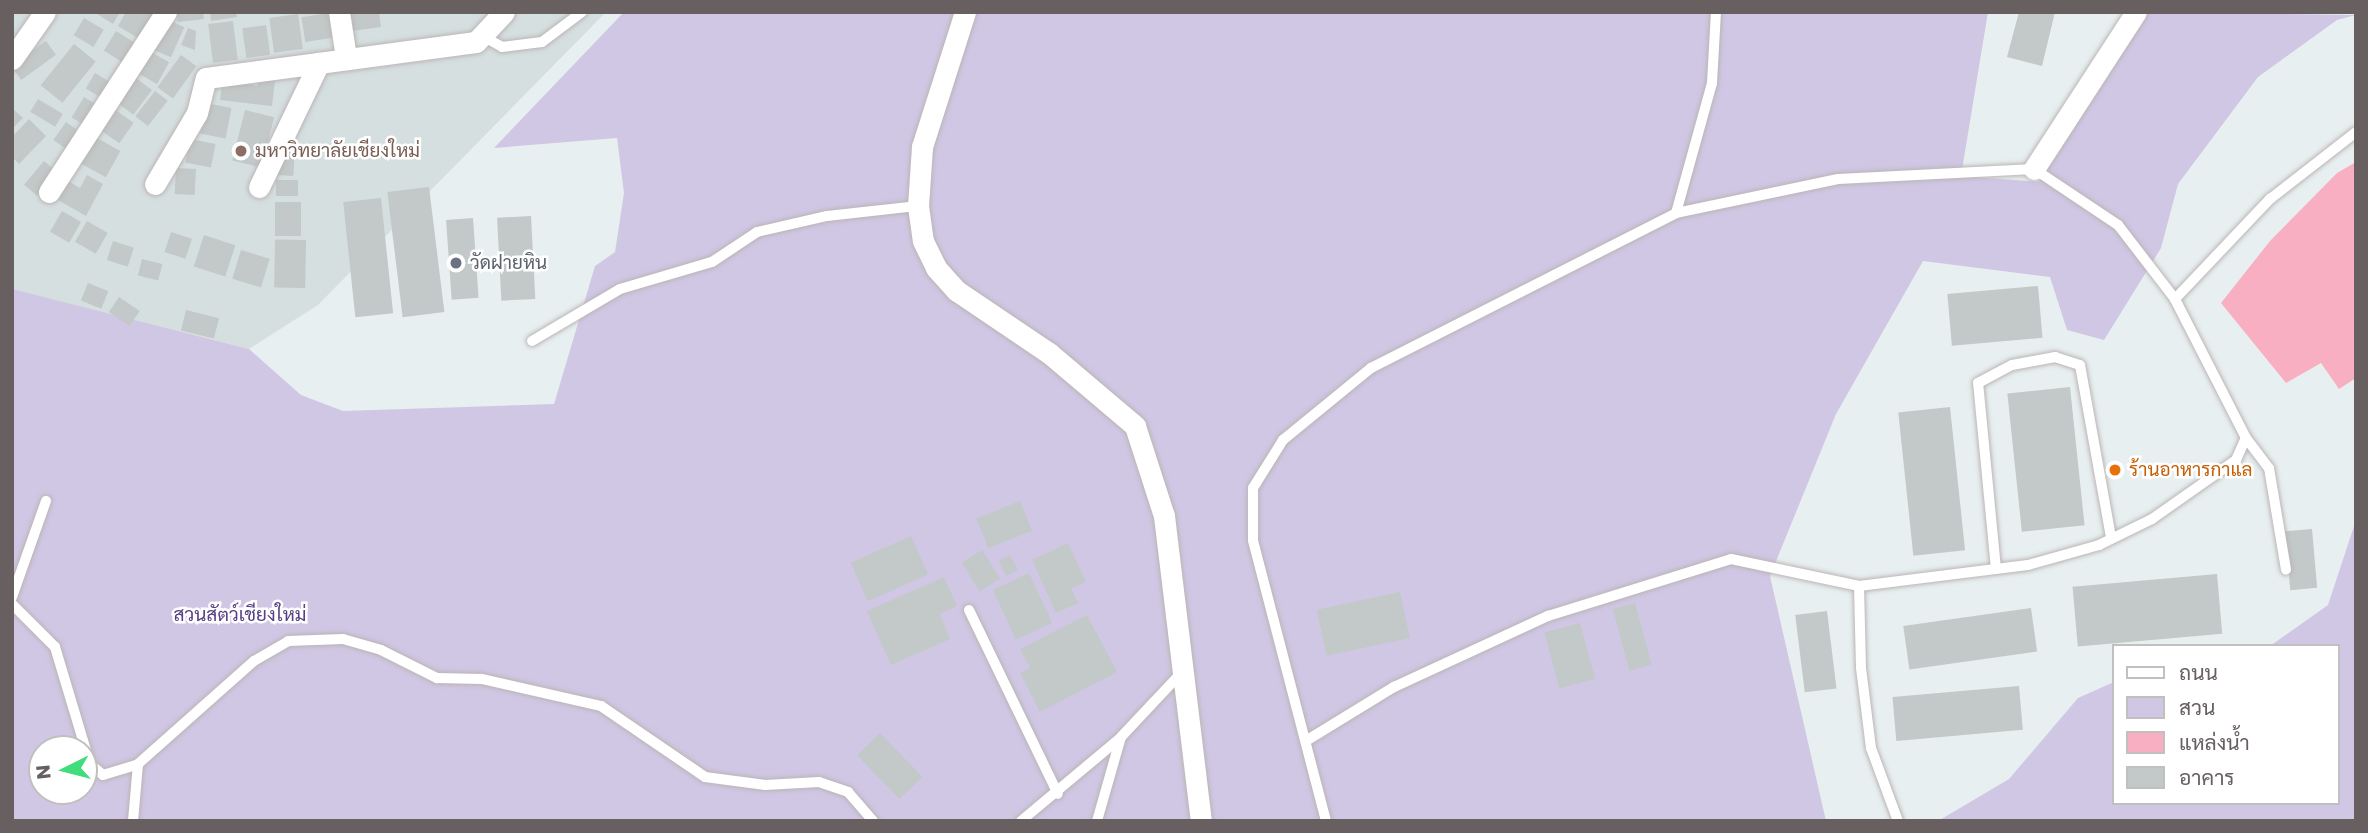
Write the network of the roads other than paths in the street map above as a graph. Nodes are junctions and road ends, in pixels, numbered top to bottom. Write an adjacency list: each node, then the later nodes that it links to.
1 (45, 12): 11 (street)
2 (166, 12): 17 (street)
3 (339, 12): 10 (street)
4 (504, 12): 9 (street)
5 (582, 12): 9 (lane)
6 (965, 12): 18 (street)
7 (1716, 12): 19 (lane)
8 (2136, 12): 14 (street)
9 (486, 37): 10 (street)
10 (346, 57): 12 (street)
11 (12, 59)
12 (320, 63): 15 (street); 16 (street)
13 (2356, 132): 20 (lane)
14 (2034, 169): 19 (lane); 20 (lane)
15 (155, 184)
16 (259, 187)
17 (49, 192)
18 (918, 206): 21 (lane); 31 (street)
19 (1676, 213): 33 (lane)
20 (2175, 299): 22 (lane)
21 (532, 341)
22 (2246, 439): 24 (lane); 26 (lane)
23 (46, 501): 28 (lane)
24 (2111, 538): 25 (lane); 25 (lane)
25 (1996, 569): 27 (lane)
26 (2286, 570)
27 (1859, 586): 33 (lane); 42 (lane)
28 (12, 597)
29 (12, 604): 34 (lane)
30 (969, 610): 35 (lane)
31 (1182, 672): 32 (lane); 40 (street)
32 (1121, 737): 35 (lane); 39 (lane)
33 (1309, 739): 41 (lane)
34 (138, 764): 36 (lane); 37 (lane)
35 (1058, 794): 38 (lane)
36 (133, 821)
37 (873, 821)
38 (1021, 821)
39 (1097, 821)
40 (1201, 821)
41 (1326, 821)
42 (1898, 821)

